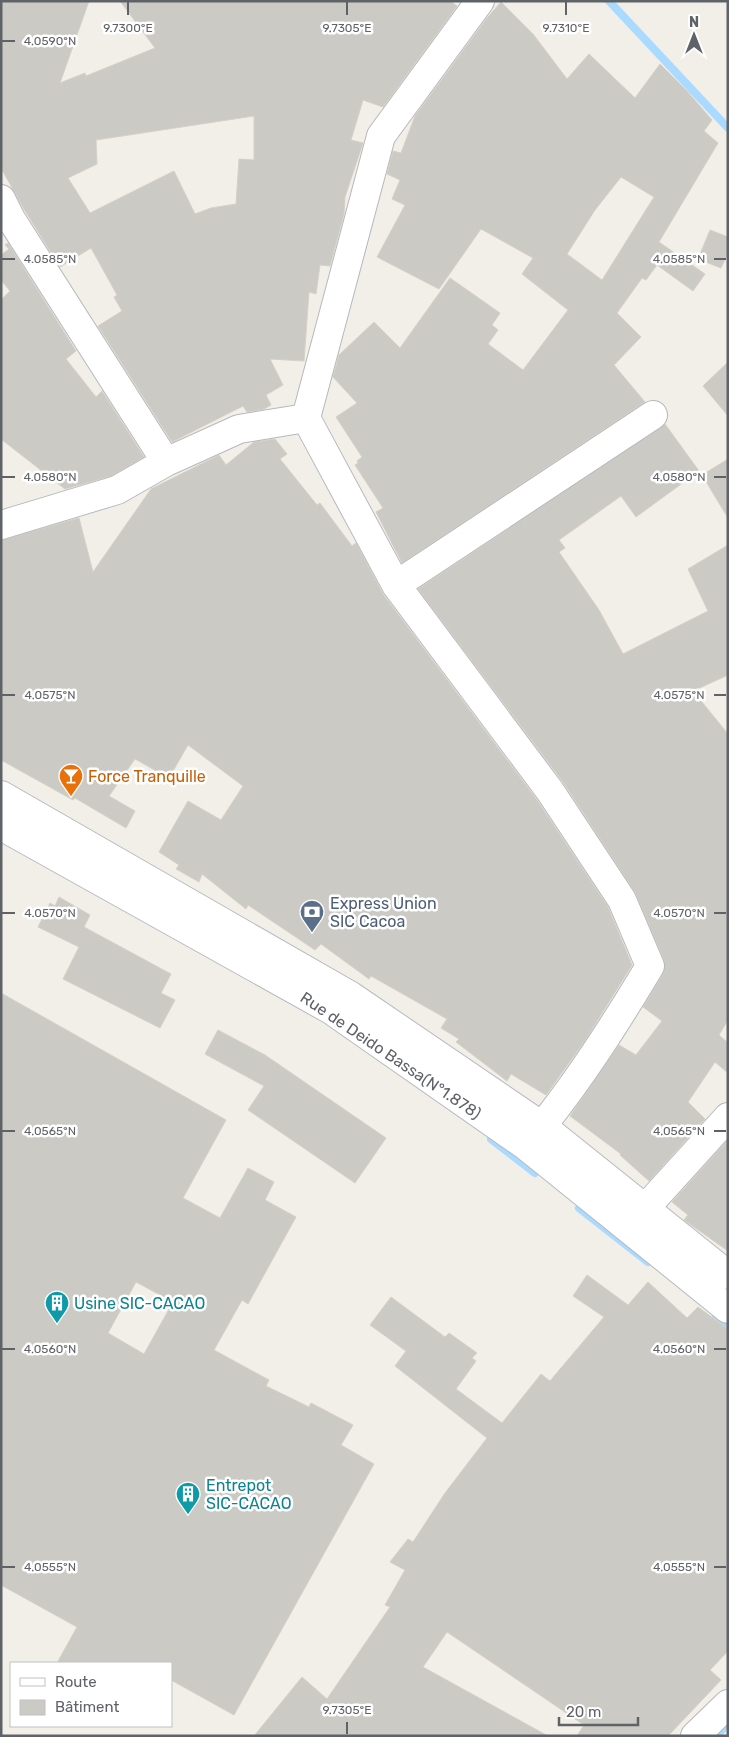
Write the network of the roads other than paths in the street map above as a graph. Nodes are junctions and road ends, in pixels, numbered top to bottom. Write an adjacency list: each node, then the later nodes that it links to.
1 (480, 1): 4 (street)
2 (4, 215): 5 (street)
3 (653, 415): 7 (street)
4 (306, 418): 5 (street); 7 (street)
5 (166, 462): 6 (street)
6 (1, 525)
7 (396, 585): 11 (street)
8 (1, 795): 11 (street)
9 (1, 826): 12 (street, Rue de Deido Bassa(N°1.878))
10 (728, 1117): 12 (street)
11 (542, 1126): 12 (street)
12 (635, 1219): 13 (street); 14 (street, Rue de Deido Bassa(N°1.878))
13 (728, 1275)
14 (728, 1309)
15 (728, 1704): 16 (street)
16 (695, 1736)

